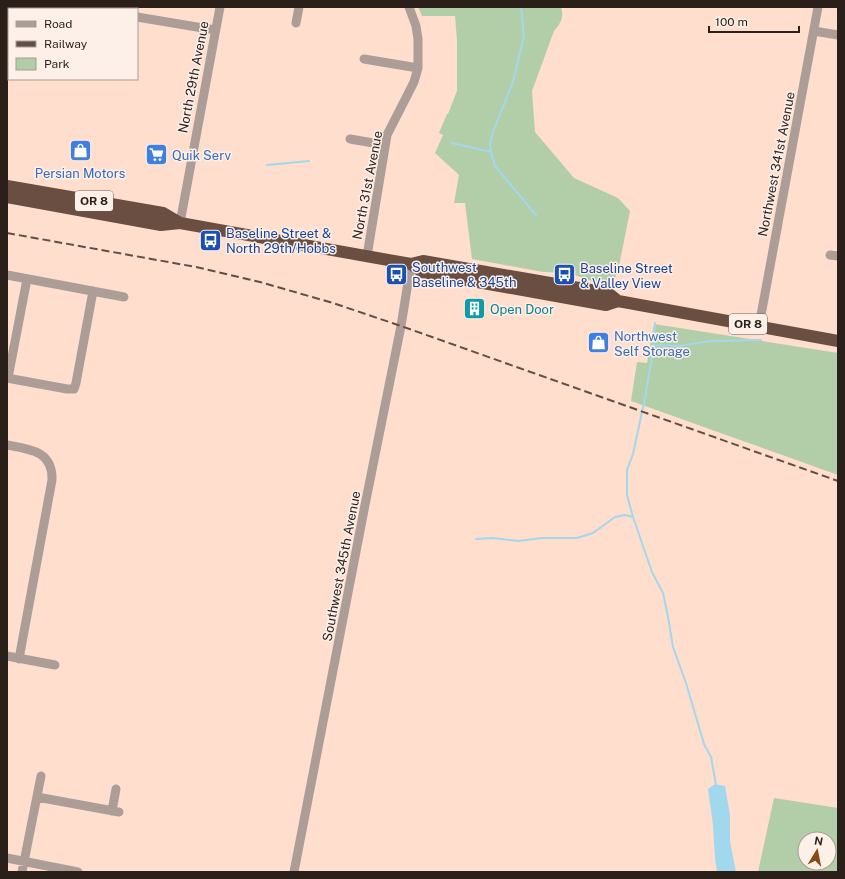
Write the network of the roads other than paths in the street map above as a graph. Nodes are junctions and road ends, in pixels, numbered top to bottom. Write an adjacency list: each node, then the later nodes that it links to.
1 (220, 7): 7 (street, North 29th Avenue)
2 (299, 7): 6 (street)
3 (409, 7): 11 (street, North 31st Avenue)
4 (818, 7): 8 (street, Northwest 341st Avenue)
5 (138, 16): 7 (street)
6 (296, 23)
7 (215, 30): 16 (street, North 29th Avenue)
8 (814, 31): 9 (street); 23 (street, Northwest 341st Avenue)
9 (838, 35)
10 (364, 59): 11 (street)
11 (418, 68): 13 (street, North 31st Avenue)
12 (350, 139): 13 (street)
13 (385, 145): 17 (street, North 31st Avenue)
14 (7, 186): 16 (highway, OR 8)
15 (7, 197): 16 (highway, OR 8)
16 (180, 223): 17 (highway, OR 8)
17 (367, 256): 18 (highway, OR 8)
18 (411, 264): 23 (highway, OR 8); 37 (street, Southwest 345th Avenue)
19 (7, 275): 20 (street)
20 (27, 278): 21 (street); 25 (street)
21 (93, 291): 22 (street); 25 (street)
22 (124, 297)
23 (759, 326): 24 (highway, OR 8)
24 (838, 341)
25 (8, 378)
26 (7, 445): 28 (street)
27 (7, 656): 28 (street)
28 (19, 658): 29 (street)
29 (55, 665)
30 (41, 776): 32 (street)
31 (116, 789): 32 (street)
32 (37, 797): 34 (street)
33 (7, 858): 34 (street)
34 (24, 861): 35 (street); 36 (street)
35 (22, 872)
36 (78, 872)
37 (294, 872)

